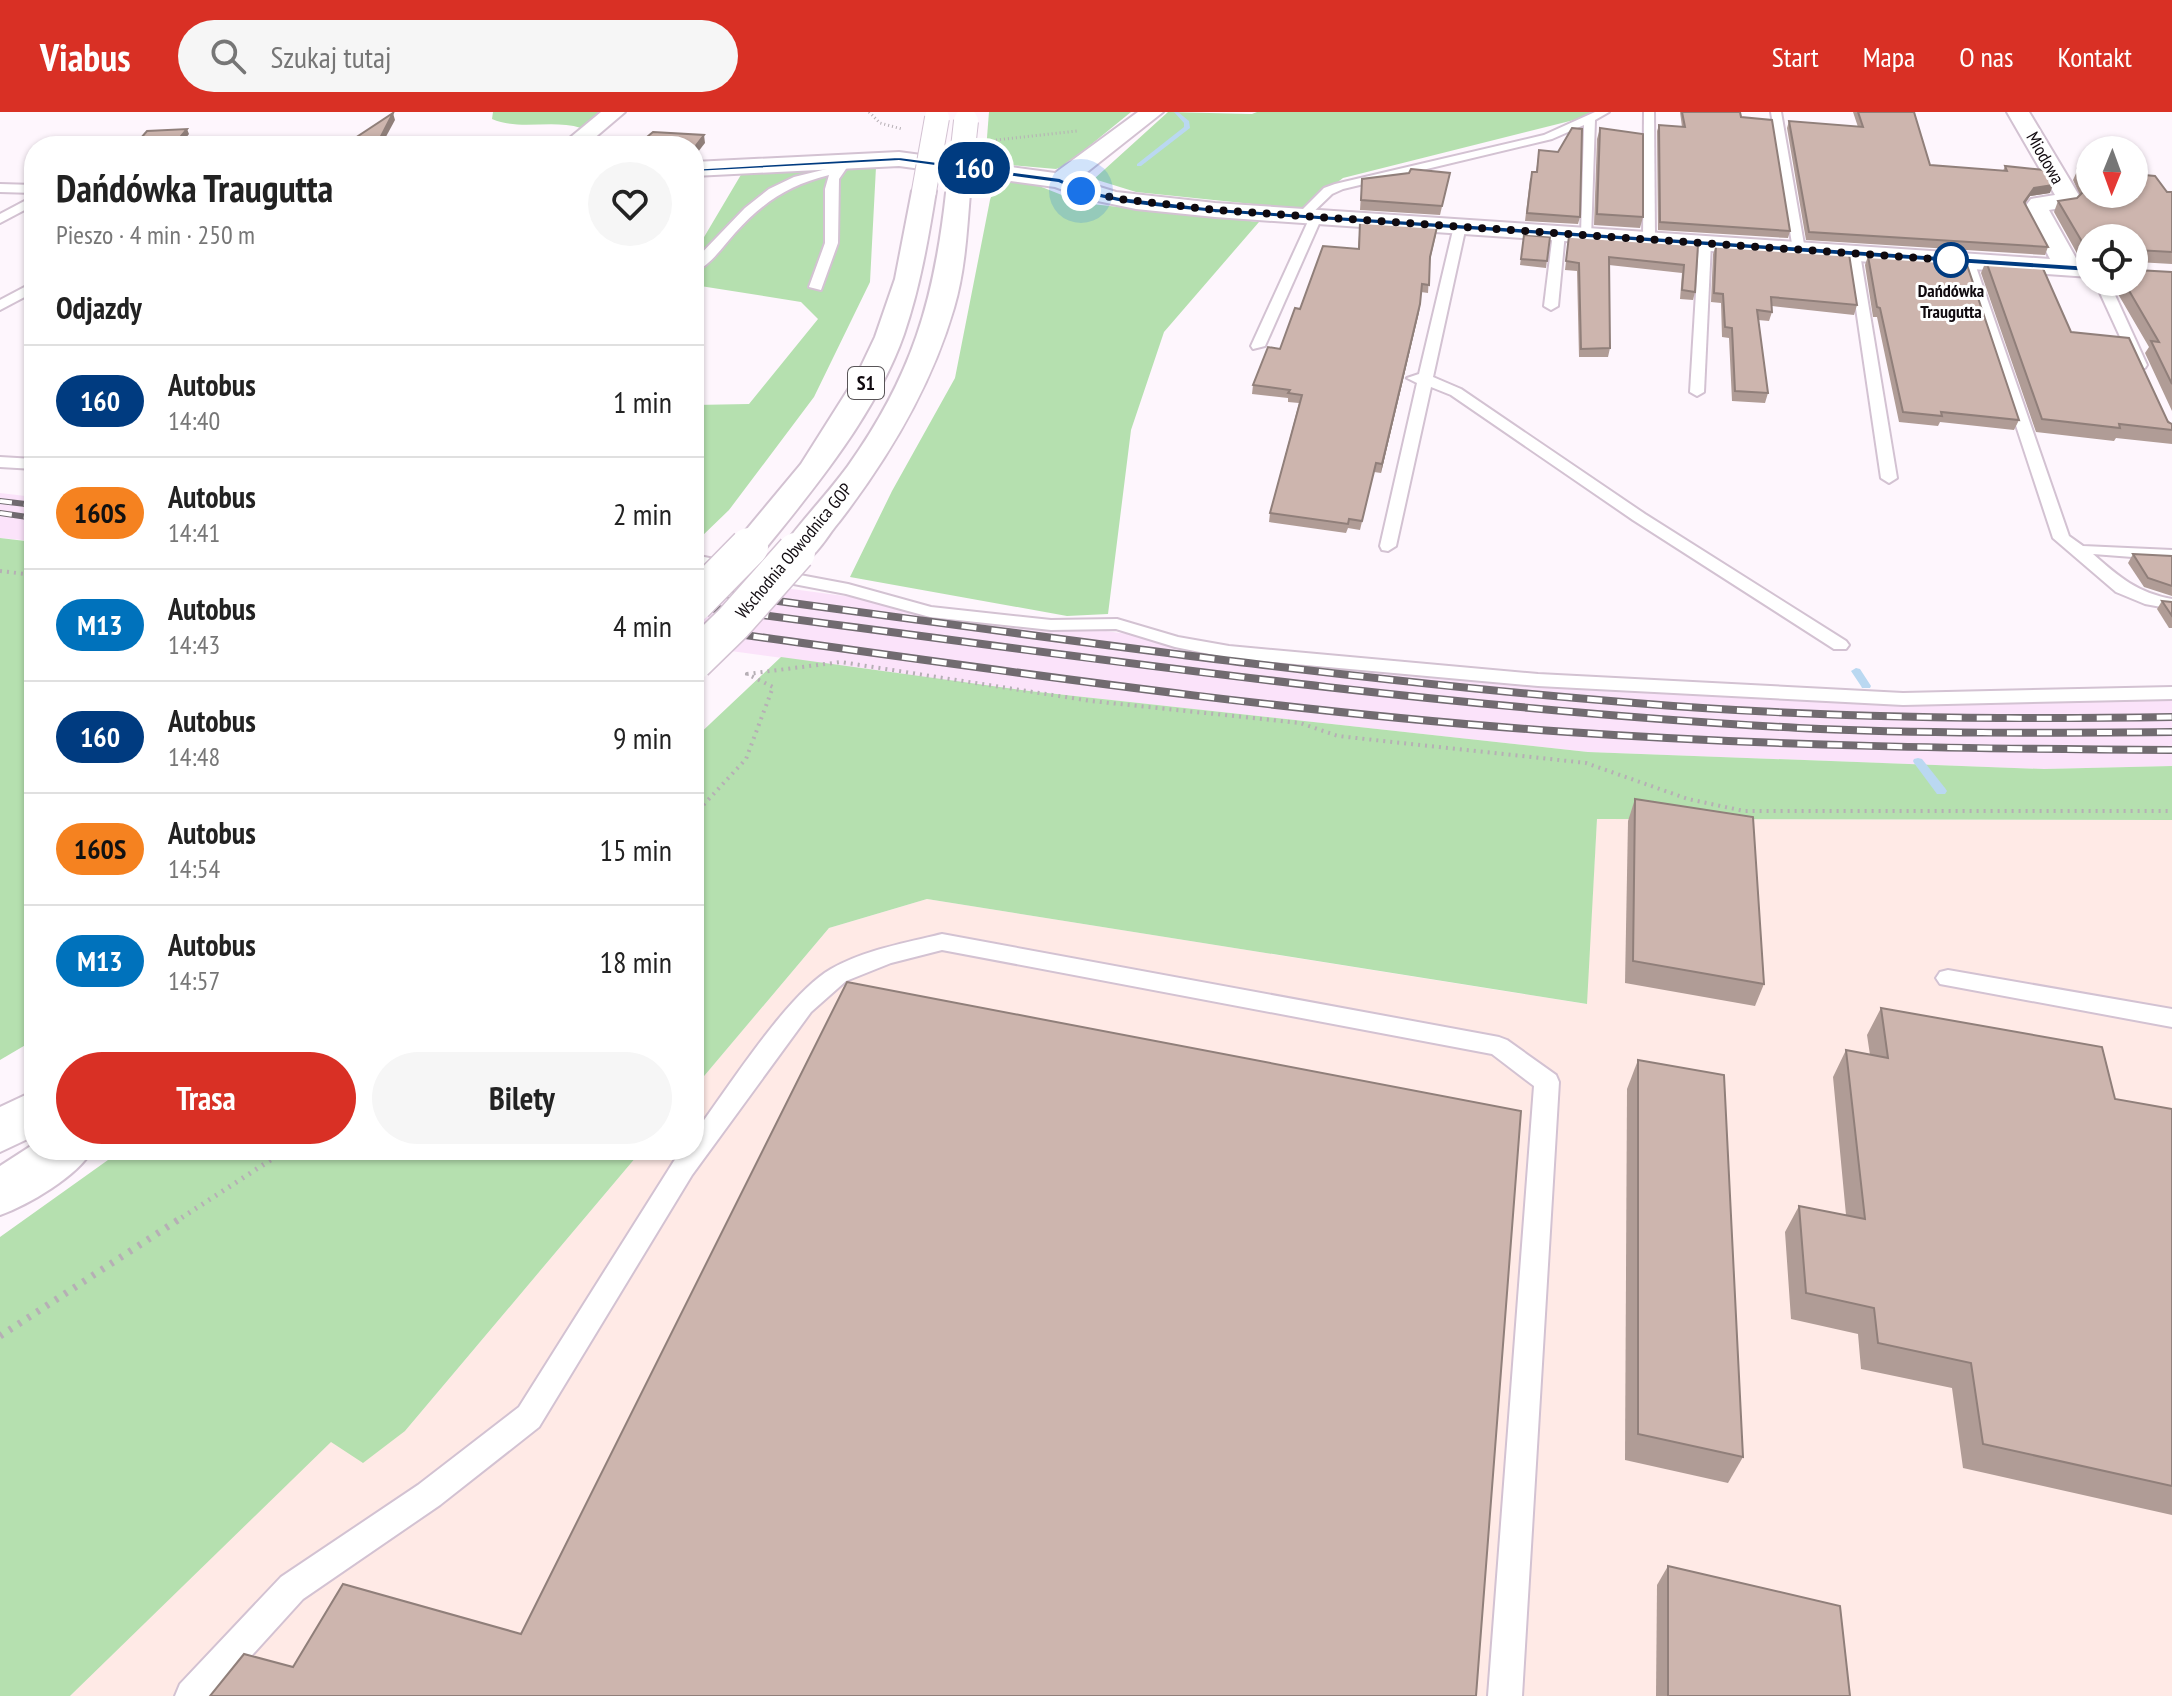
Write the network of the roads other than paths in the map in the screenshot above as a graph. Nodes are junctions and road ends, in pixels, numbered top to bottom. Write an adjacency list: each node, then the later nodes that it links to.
1 (614, 112): 10 (main road)
2 (1152, 112): 13 (main road)
3 (1604, 112): 9 (lane)
4 (1649, 112): 22 (lane)
5 (1776, 112): 24 (lane)
6 (2018, 112): 28 (main road, Miodowa)
7 (937, 115): 46 (main road, Wschodnia Obwodnica GOP / S1, bridge)
8 (967, 116): 49 (main road, Wschodnia Obwodnica GOP / S1, bridge)
9 (1590, 119): 17 (lane); 21 (lane)
10 (584, 136)
11 (841, 165): 12 (main road); 13 (main road); 26 (lane); 30 (lane)
12 (704, 169)
13 (1060, 181): 17 (main road)
14 (0, 188): 15 (lane)
15 (24, 189)
16 (24, 206): 18 (lane)
17 (1309, 216): 19 (main road); 35 (lane)
18 (0, 219)
19 (1460, 226): 20 (main road); 36 (lane)
20 (1559, 233): 21 (main road); 34 (lane)
21 (1587, 235): 22 (main road)
22 (1649, 240): 23 (main road)
23 (1705, 243): 24 (main road); 38 (lane)
24 (1799, 250): 25 (main road)
25 (1854, 254): 27 (main road); 41 (lane)
26 (704, 260)
27 (1968, 261): 29 (main road); 43 (lane)
28 (2076, 264)
29 (2076, 268)
30 (816, 287)
31 (24, 292): 33 (lane)
32 (2108, 296): 37 (lane)
33 (0, 306)
34 (1551, 306)
35 (1258, 346)
36 (1419, 379): 42 (lane); 48 (lane)
37 (2147, 379)
38 (1697, 392)
39 (0, 462): 40 (lane)
40 (24, 463)
41 (1889, 478)
42 (1388, 546)
43 (2081, 551): 44 (lane); 47 (lane)
44 (2172, 555)
45 (704, 562): 50 (lane)
46 (704, 593)
47 (2172, 604)
48 (1840, 645)
49 (704, 651)
50 (2172, 693)
51 (1948, 978): 52 (lane)
52 (2172, 1018)
53 (24, 1117): 54 (main road)
54 (0, 1132)
55 (704, 1140): 60 (lane)
56 (51, 1160): 58 (main road)
57 (689, 1160): 59 (lane)
58 (0, 1193)
59 (192, 1696)
60 (1505, 1696)

